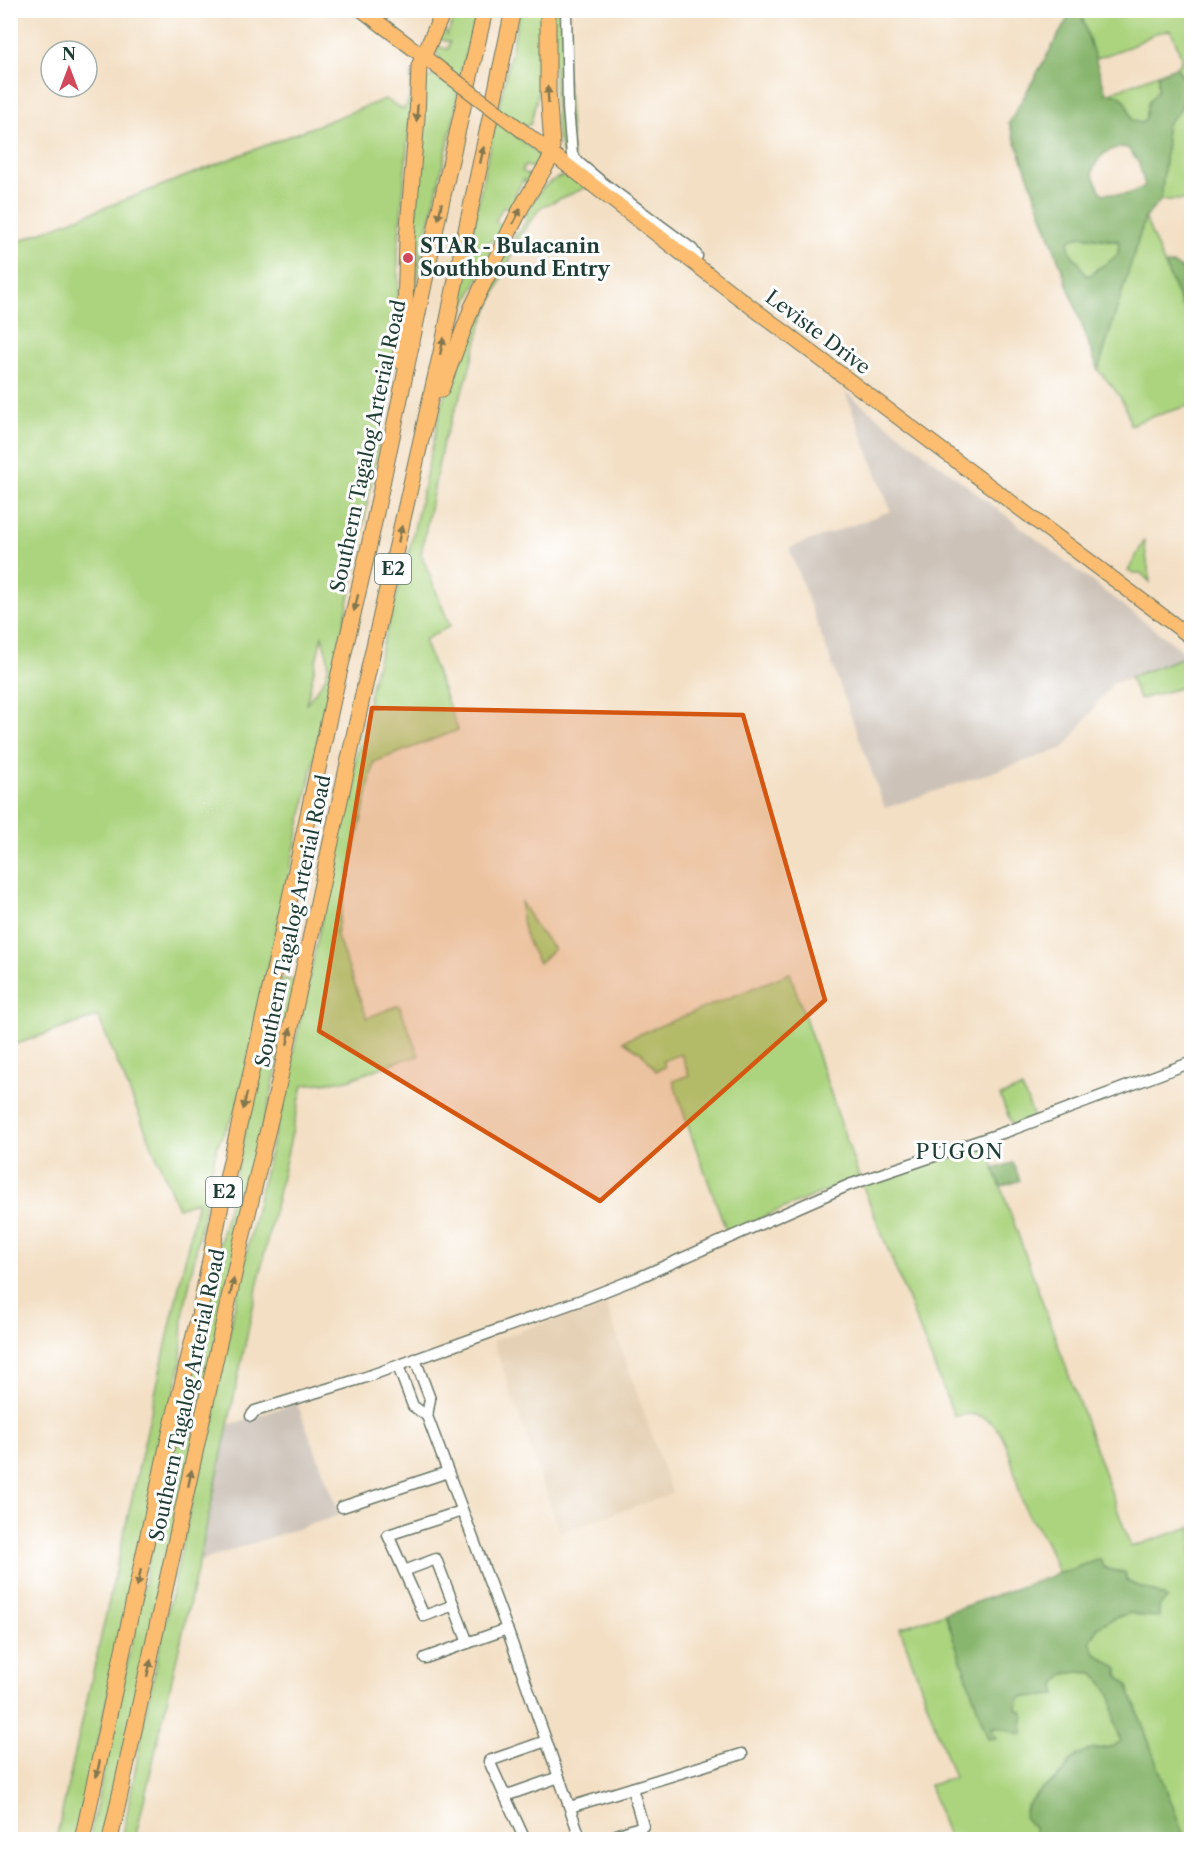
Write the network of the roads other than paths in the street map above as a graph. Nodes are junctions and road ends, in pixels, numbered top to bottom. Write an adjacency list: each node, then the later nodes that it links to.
1 (362, 10): 7 (main road, Leviste Drive)
2 (444, 10): 7 (highway)
3 (485, 10): 10 (highway, Southern Tagalog Arterial Road / E2, one-way to 10)
4 (513, 10): 11 (highway, Southern Tagalog Arterial Road / E2, one-way to 4)
5 (548, 10): 8 (highway, one-way to 5)
6 (566, 10): 9 (street)
7 (422, 56): 8 (main road, Leviste Drive, bridge); 10 (highway, one-way to 10)
8 (551, 153): 9 (main road, Leviste Drive); 11 (highway, one-way to 8)
9 (694, 262): 12 (main road, Leviste Drive)
10 (387, 462): 32 (highway, Southern Tagalog Arterial Road / E2, one-way to 32)
11 (406, 505): 33 (highway, Southern Tagalog Arterial Road / E2, one-way to 11)
12 (1191, 638)
13 (1191, 1062): 14 (street)
14 (415, 1359): 15 (street); 17 (street)
15 (398, 1365): 16 (street); 17 (street)
16 (251, 1416)
17 (427, 1416): 18 (street)
18 (448, 1472): 19 (street); 20 (street)
19 (342, 1507)
20 (462, 1511): 21 (street); 23 (street)
21 (404, 1571): 22 (street); 22 (street)
22 (454, 1605): 24 (street)
23 (507, 1629): 24 (street); 26 (street)
24 (468, 1643): 25 (street)
25 (425, 1658)
26 (546, 1741): 28 (street); 30 (street)
27 (742, 1754): 29 (street)
28 (559, 1777): 30 (street); 31 (street)
29 (632, 1788): 31 (street); 36 (street)
30 (505, 1796): 34 (street)
31 (570, 1806): 35 (street)
32 (82, 1839)
33 (112, 1839)
34 (525, 1839)
35 (581, 1839)
36 (602, 1839)

